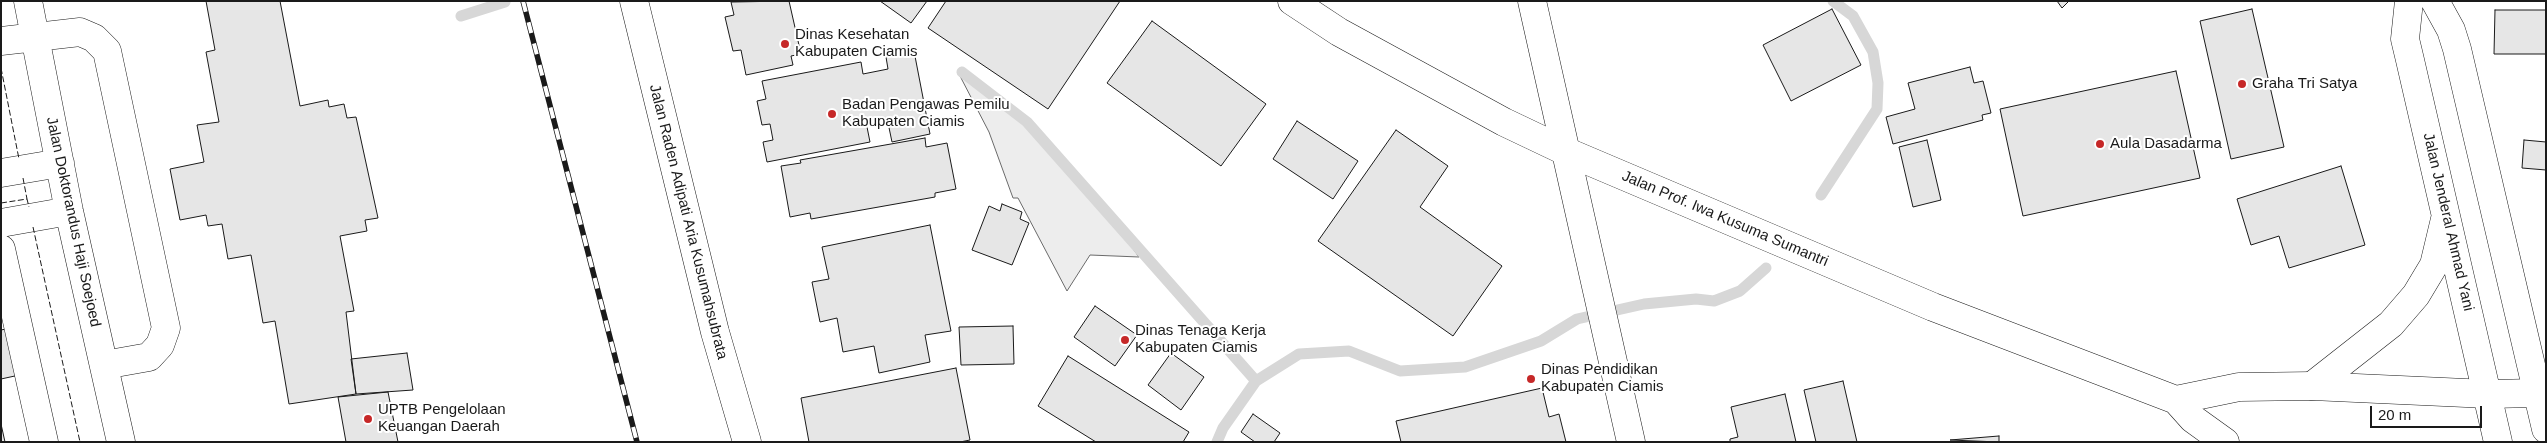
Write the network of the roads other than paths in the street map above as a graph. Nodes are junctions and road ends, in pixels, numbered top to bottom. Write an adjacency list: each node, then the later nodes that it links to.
1 (28, 1): 7 (main road, Jalan Doktorandus Haji Soejoed)
2 (634, 1): 24 (main road, Jalan Raden Adipati Aria Kusumahsubrata)
3 (1292, 1): 9 (main road, Jalan Prof. Iwa Kusuma Sumantri)
4 (1532, 1): 9 (main road)
5 (2409, 1): 13 (main road, Jalan Jenderal Ahmad Yani)
6 (2435, 1): 18 (main road)
7 (35, 37): 8 (main road); 10 (main road, Jalan Doktorandus Haji Soejoed); 16 (main road)
8 (1, 41)
9 (1565, 152): 20 (main road, Jalan Prof. Iwa Kusuma Sumantri); 25 (main road)
10 (60, 164): 11 (main road); 12 (main road, Jalan Doktorandus Haji Soejoed)
11 (1, 173)
12 (69, 211): 14 (main road); 16 (main road, Jalan Doktorandus Haji Soejoed)
13 (2446, 212): 17 (main road); 19 (main road, Jalan Jenderal Ahmad Yani)
14 (1, 223)
15 (1, 249): 22 (main road)
16 (104, 364): 23 (main road, Jalan Doktorandus Haji Soejoed)
17 (2312, 386): 19 (main road); 20 (main road)
18 (2538, 393): 19 (main road); 21 (main road)
19 (2488, 394): 27 (main road, Jalan Jenderal Ahmad Yani)
20 (2176, 400): 26 (main road)
21 (2546, 429)
22 (44, 442)
23 (121, 442)
24 (747, 442)
25 (1631, 442)
26 (2226, 442)
27 (2498, 442)

